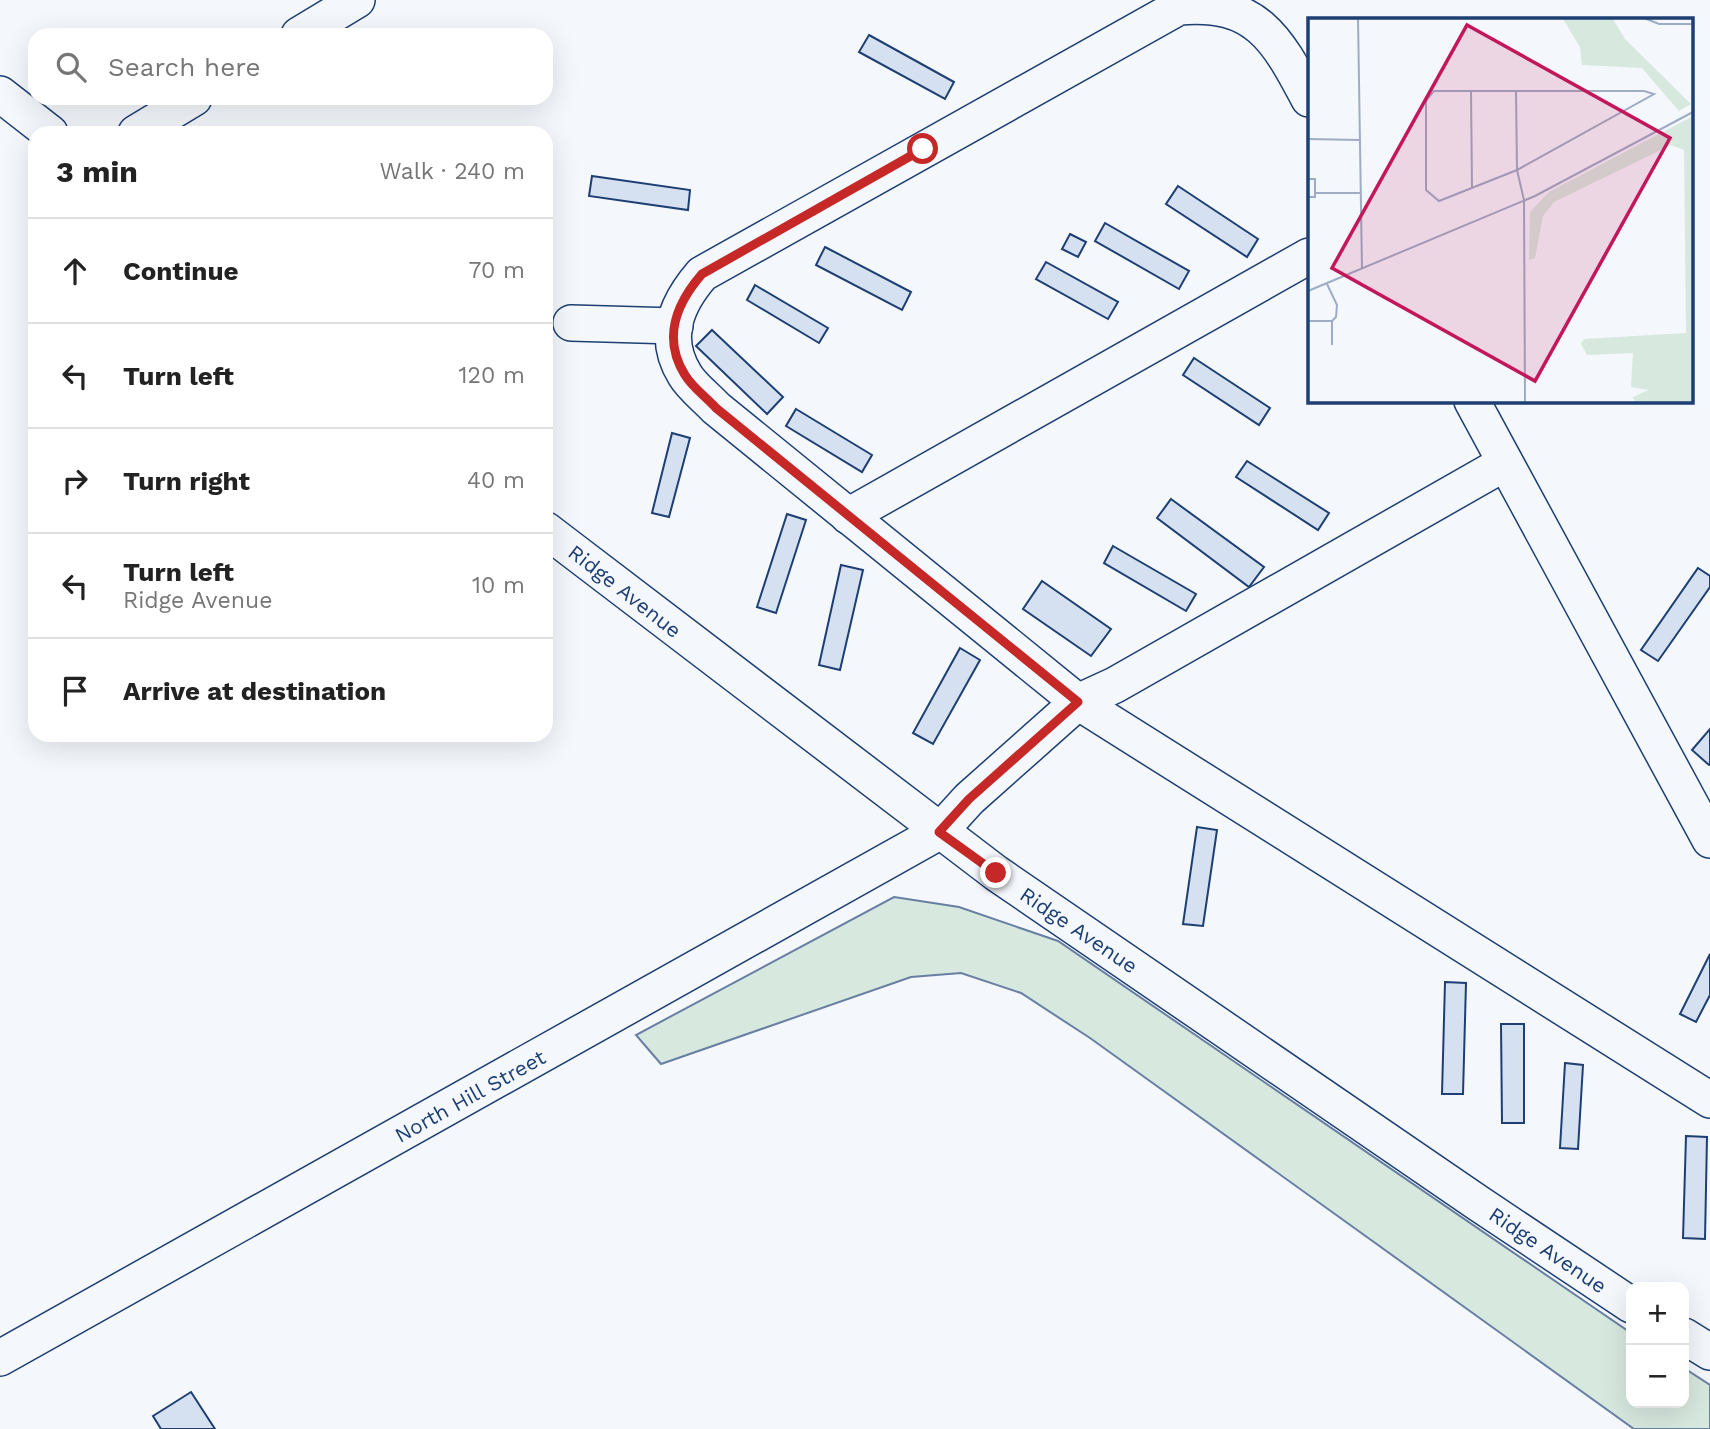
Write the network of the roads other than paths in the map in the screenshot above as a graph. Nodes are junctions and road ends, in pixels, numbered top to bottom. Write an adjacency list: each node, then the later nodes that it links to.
1 (357, 0): 2 (street)
2 (311, 28)
3 (0, 94): 6 (street)
4 (1308, 97): 10 (street)
5 (182, 105): 7 (street)
6 (41, 126)
7 (147, 126)
8 (1308, 257): 13 (street)
9 (571, 324): 10 (street)
10 (675, 326): 13 (street)
11 (1473, 402): 12 (street)
12 (1505, 463): 15 (street, North Hill Street); 17 (street)
13 (848, 516): 15 (street)
14 (553, 535): 16 (street, Ridge Avenue)
15 (1078, 702): 16 (street, North Hill Street); 18 (street)
16 (939, 832): 19 (street, Ridge Avenue); 22 (street, North Hill Street)
17 (1710, 840)
18 (1710, 1100)
19 (1626, 1301)
20 (1689, 1339): 21 (street)
21 (1710, 1352)
22 (0, 1357)

